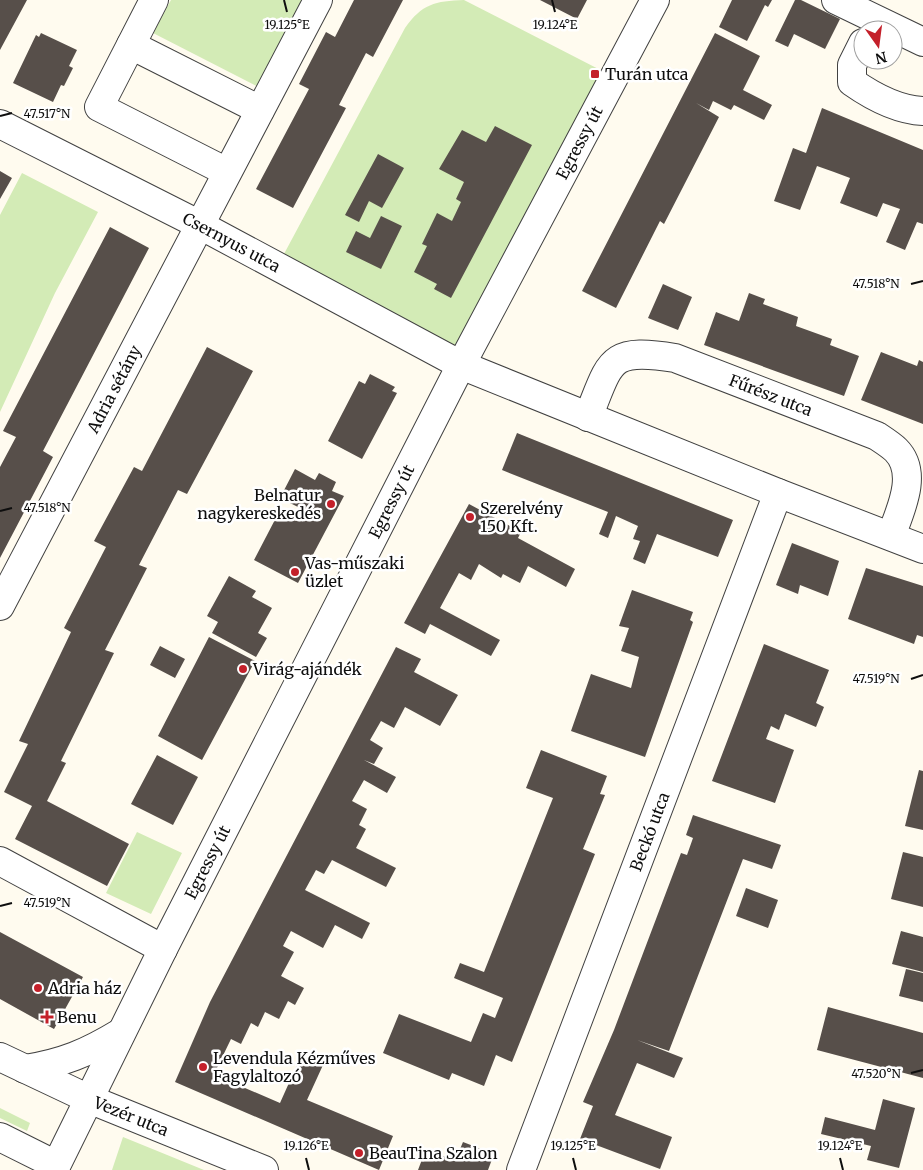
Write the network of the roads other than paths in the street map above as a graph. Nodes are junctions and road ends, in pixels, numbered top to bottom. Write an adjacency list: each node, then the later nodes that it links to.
1 (154, 0): 8 (street)
2 (318, 0): 10 (street, Adria sétány)
3 (655, 0): 15 (street, Egressy út)
4 (836, 0): 5 (street)
5 (857, 20)
6 (903, 38): 7 (street)
7 (923, 42)
8 (131, 45): 10 (street); 13 (street)
9 (853, 64): 11 (street)
10 (260, 110): 13 (street, Adria sétány)
11 (923, 111)
12 (0, 124): 14 (street, Csernyus utca)
13 (227, 172): 14 (street, Adria sétány)
14 (200, 225): 15 (street, Csernyus utca); 20 (street, Adria sétány)
15 (461, 365): 16 (street); 22 (street, Egressy út)
16 (588, 417): 17 (street); 18 (street, Fűrész utca)
17 (778, 493): 18 (street); 30 (street, Beckó utca)
18 (891, 536): 19 (street)
19 (923, 548)
20 (0, 606)
21 (0, 861): 22 (street)
22 (163, 949): 23 (street, Egressy út)
23 (120, 1034): 25 (street); 26 (street, Egressy út)
24 (0, 1057): 25 (street, Vezér utca)
25 (25, 1069): 26 (street, Vezér utca)
26 (89, 1099): 28 (street, Egressy út); 29 (street, Vezér utca)
27 (0, 1137): 28 (street)
28 (55, 1168)
29 (264, 1170)
30 (521, 1170)

